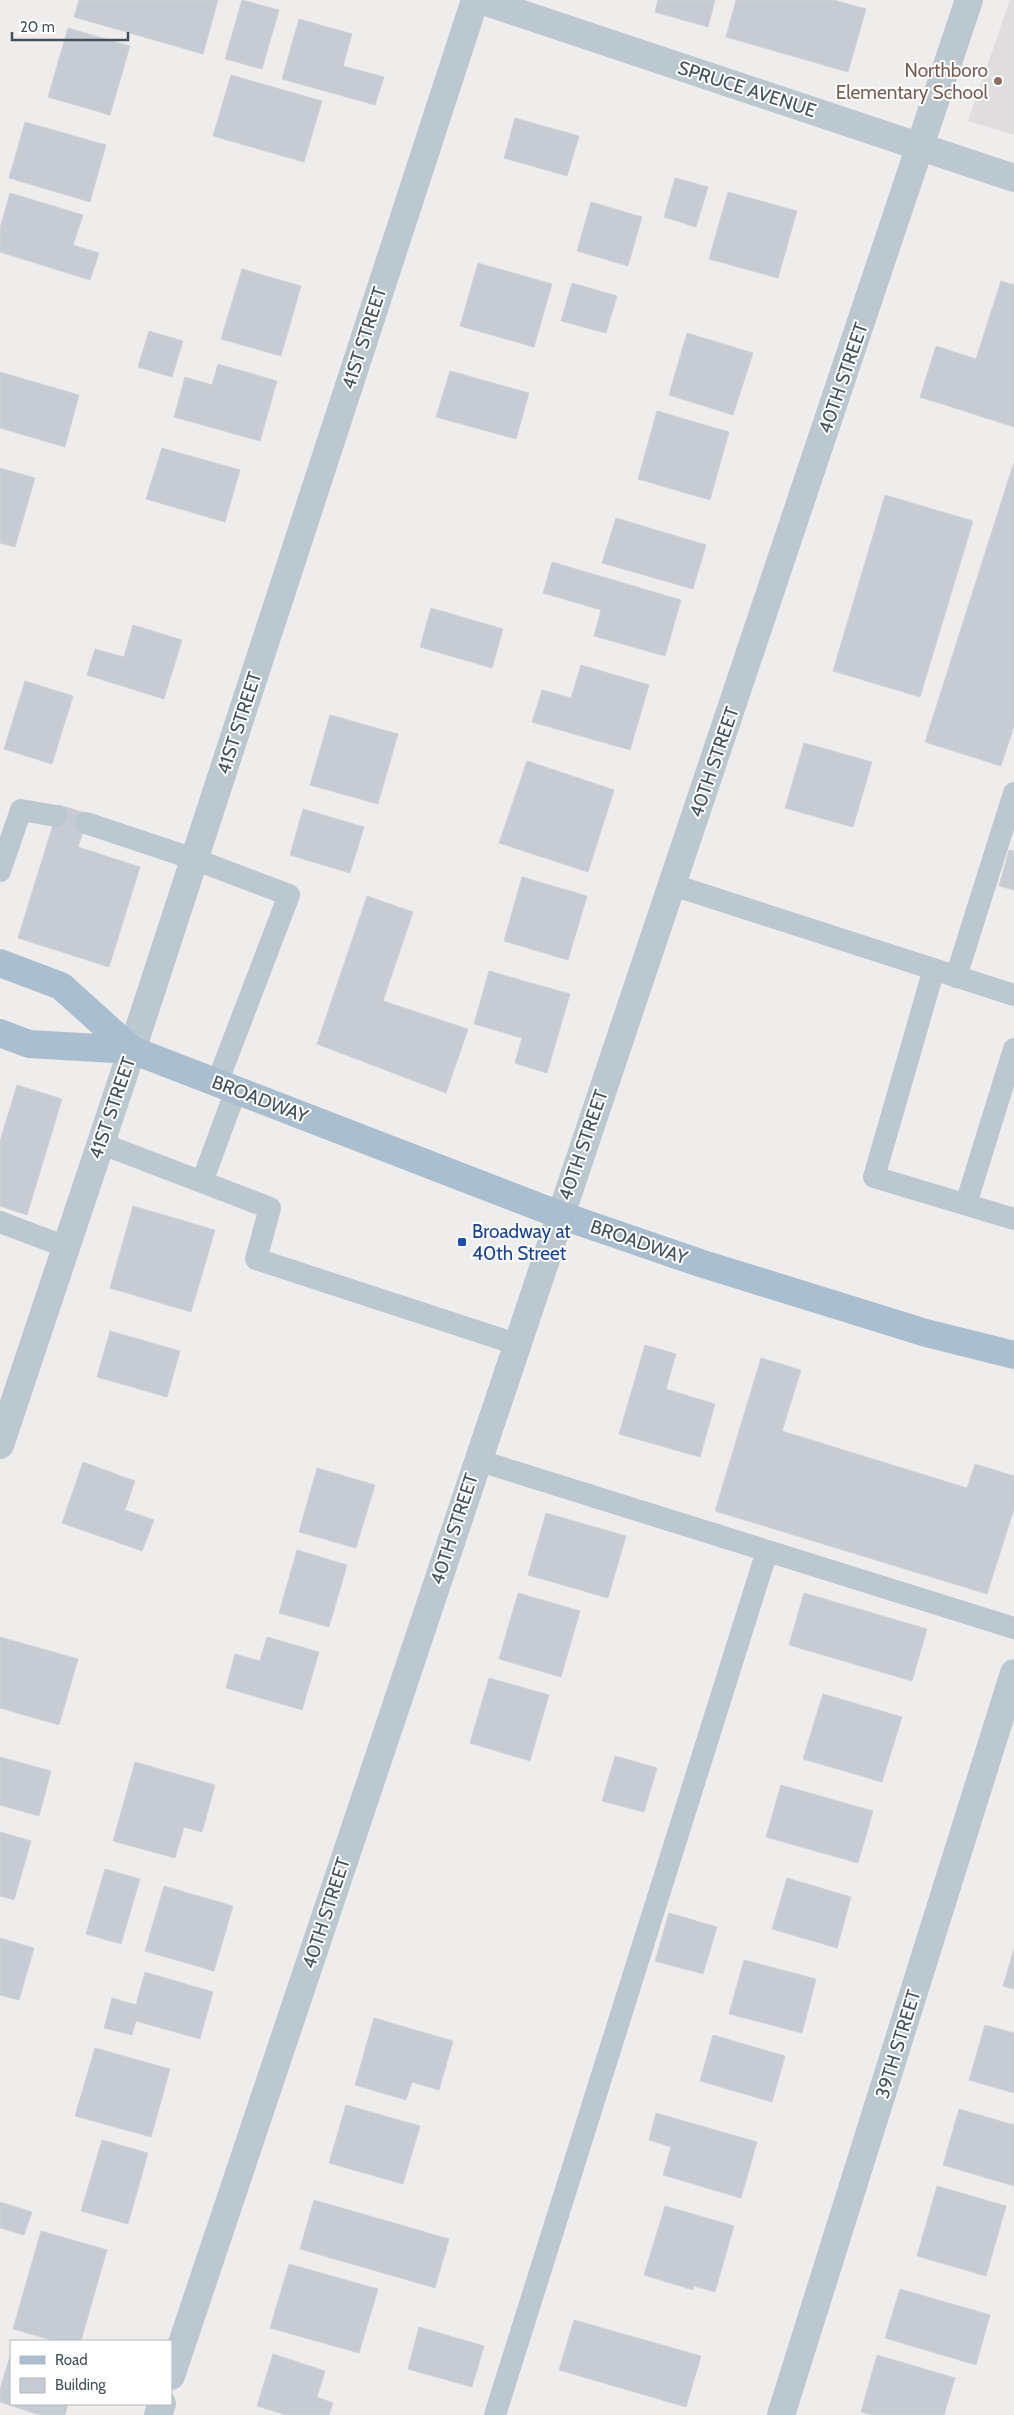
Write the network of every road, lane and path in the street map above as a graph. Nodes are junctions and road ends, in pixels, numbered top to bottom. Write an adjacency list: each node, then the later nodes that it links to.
1 (475, 0): 9 (street, 41ST STREET)
2 (480, 0): 4 (street, SPRUCE AVENUE)
3 (969, 0): 4 (street, 40TH STREET)
4 (920, 147): 5 (street, SPRUCE AVENUE); 11 (street, 40TH STREET)
5 (1014, 178)
6 (1014, 793): 14 (lane)
7 (56, 816): 10 (lane)
8 (86, 823): 9 (lane)
9 (194, 858): 18 (street, 41ST STREET); 19 (lane)
10 (0, 871)
11 (673, 885): 13 (lane); 23 (street, 40TH STREET)
12 (0, 963): 18 (main road, BROADWAY)
13 (934, 969): 14 (lane); 22 (lane)
14 (956, 977): 15 (lane)
15 (1014, 995)
16 (2, 1038): 18 (main road, BROADWAY)
17 (1014, 1049): 22 (lane)
18 (132, 1050): 19 (main road, BROADWAY); 20 (street, 41ST STREET)
19 (226, 1086): 21 (lane); 23 (main road, BROADWAY)
20 (100, 1143): 21 (lane); 26 (street, 41ST STREET)
21 (202, 1182): 27 (lane)
22 (966, 1204): 24 (lane)
23 (560, 1214): 27 (street, 40TH STREET); 28 (main road, BROADWAY)
24 (1014, 1219)
25 (0, 1222): 26 (lane)
26 (66, 1247): 29 (street, 41ST STREET)
27 (516, 1344): 30 (street, 40TH STREET)
28 (1014, 1355)
29 (0, 1445)
30 (477, 1460): 31 (lane); 34 (street, 40TH STREET)
31 (767, 1551): 32 (lane); 35 (lane)
32 (1014, 1628)
33 (1014, 1673): 36 (street, 39TH STREET)
34 (172, 2373)
35 (495, 2415)
36 (781, 2415)

